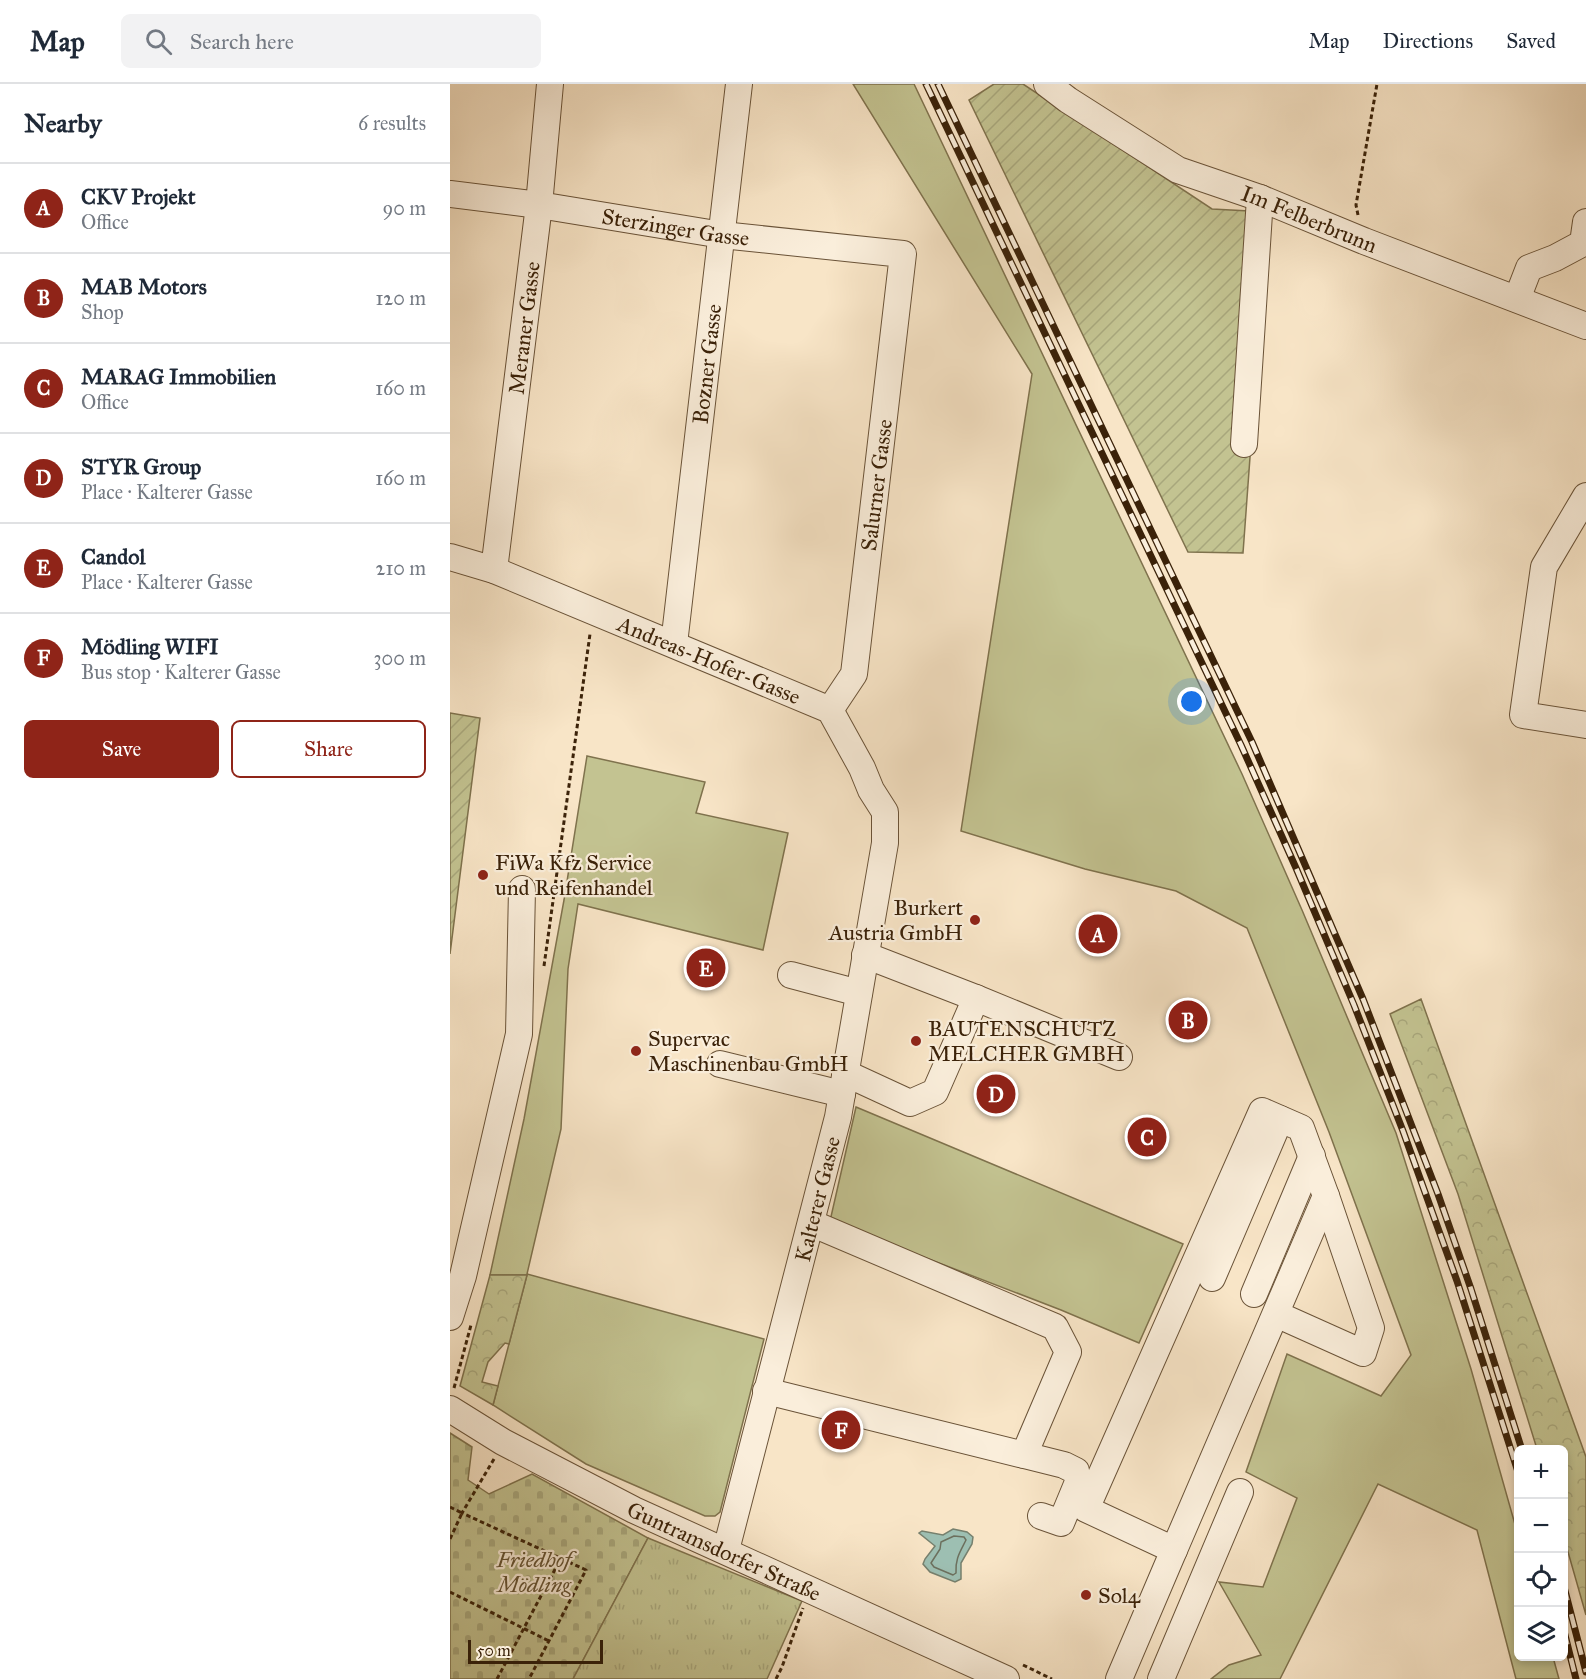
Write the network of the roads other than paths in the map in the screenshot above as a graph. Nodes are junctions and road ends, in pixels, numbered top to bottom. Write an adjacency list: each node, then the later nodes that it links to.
1 (550, 84): 6 (street, Meraner Gasse)
2 (739, 84): 8 (street, Bozner Gasse)
3 (1047, 84): 5 (street, Im Felberbrunn)
4 (450, 194): 6 (street, Sterzinger Gasse)
5 (1260, 198): 10 (street, Im Felberbrunn); 12 (street)
6 (539, 205): 8 (street, Sterzinger Gasse); 15 (street, Meraner Gasse)
7 (1586, 222): 10 (street)
8 (722, 235): 9 (street, Sterzinger Gasse); 16 (street, Bozner Gasse)
9 (903, 254): 17 (street, Salurner Gasse)
10 (1517, 299): 11 (street, Im Felberbrunn)
11 (1586, 326)
12 (1244, 444)
13 (1586, 496): 18 (street)
14 (450, 557): 15 (street, Andreas-Hofer-Gasse)
15 (494, 570): 16 (street, Andreas-Hofer-Gasse)
16 (674, 644): 17 (street, Andreas-Hofer-Gasse)
17 (830, 710): 19 (street, Andreas-Hofer-Gasse)
18 (1586, 726)
19 (885, 843): 21 (street, Kalterer Gasse)
20 (522, 889): 35 (street)
21 (865, 956): 23 (street, Kalterer Gasse); 24 (street)
22 (791, 975): 23 (street)
23 (859, 993): 27 (street, Kalterer Gasse)
24 (976, 998): 25 (street); 27 (street)
25 (1119, 1057)
26 (720, 1064): 27 (street)
27 (844, 1084): 31 (street, Kalterer Gasse)
28 (1280, 1119): 29 (street); 32 (street); 42 (street)
29 (1312, 1156): 30 (street); 33 (street)
30 (1326, 1196): 34 (street); 34 (street)
31 (811, 1223): 36 (street, Kalterer Gasse); 38 (street)
32 (1212, 1278)
33 (1254, 1294)
34 (1276, 1314): 42 (street)
35 (450, 1317)
36 (766, 1391): 38 (street); 41 (street, Kalterer Gasse)
37 (450, 1409): 41 (street, Guntramsdorfer Straße)
38 (1024, 1455): 40 (street)
39 (1240, 1492): 45 (street)
40 (1041, 1516)
41 (726, 1550): 43 (street, Guntramsdorfer Straße)
42 (1174, 1550): 44 (street)
43 (1006, 1679)
44 (1119, 1679)
45 (1161, 1679)

